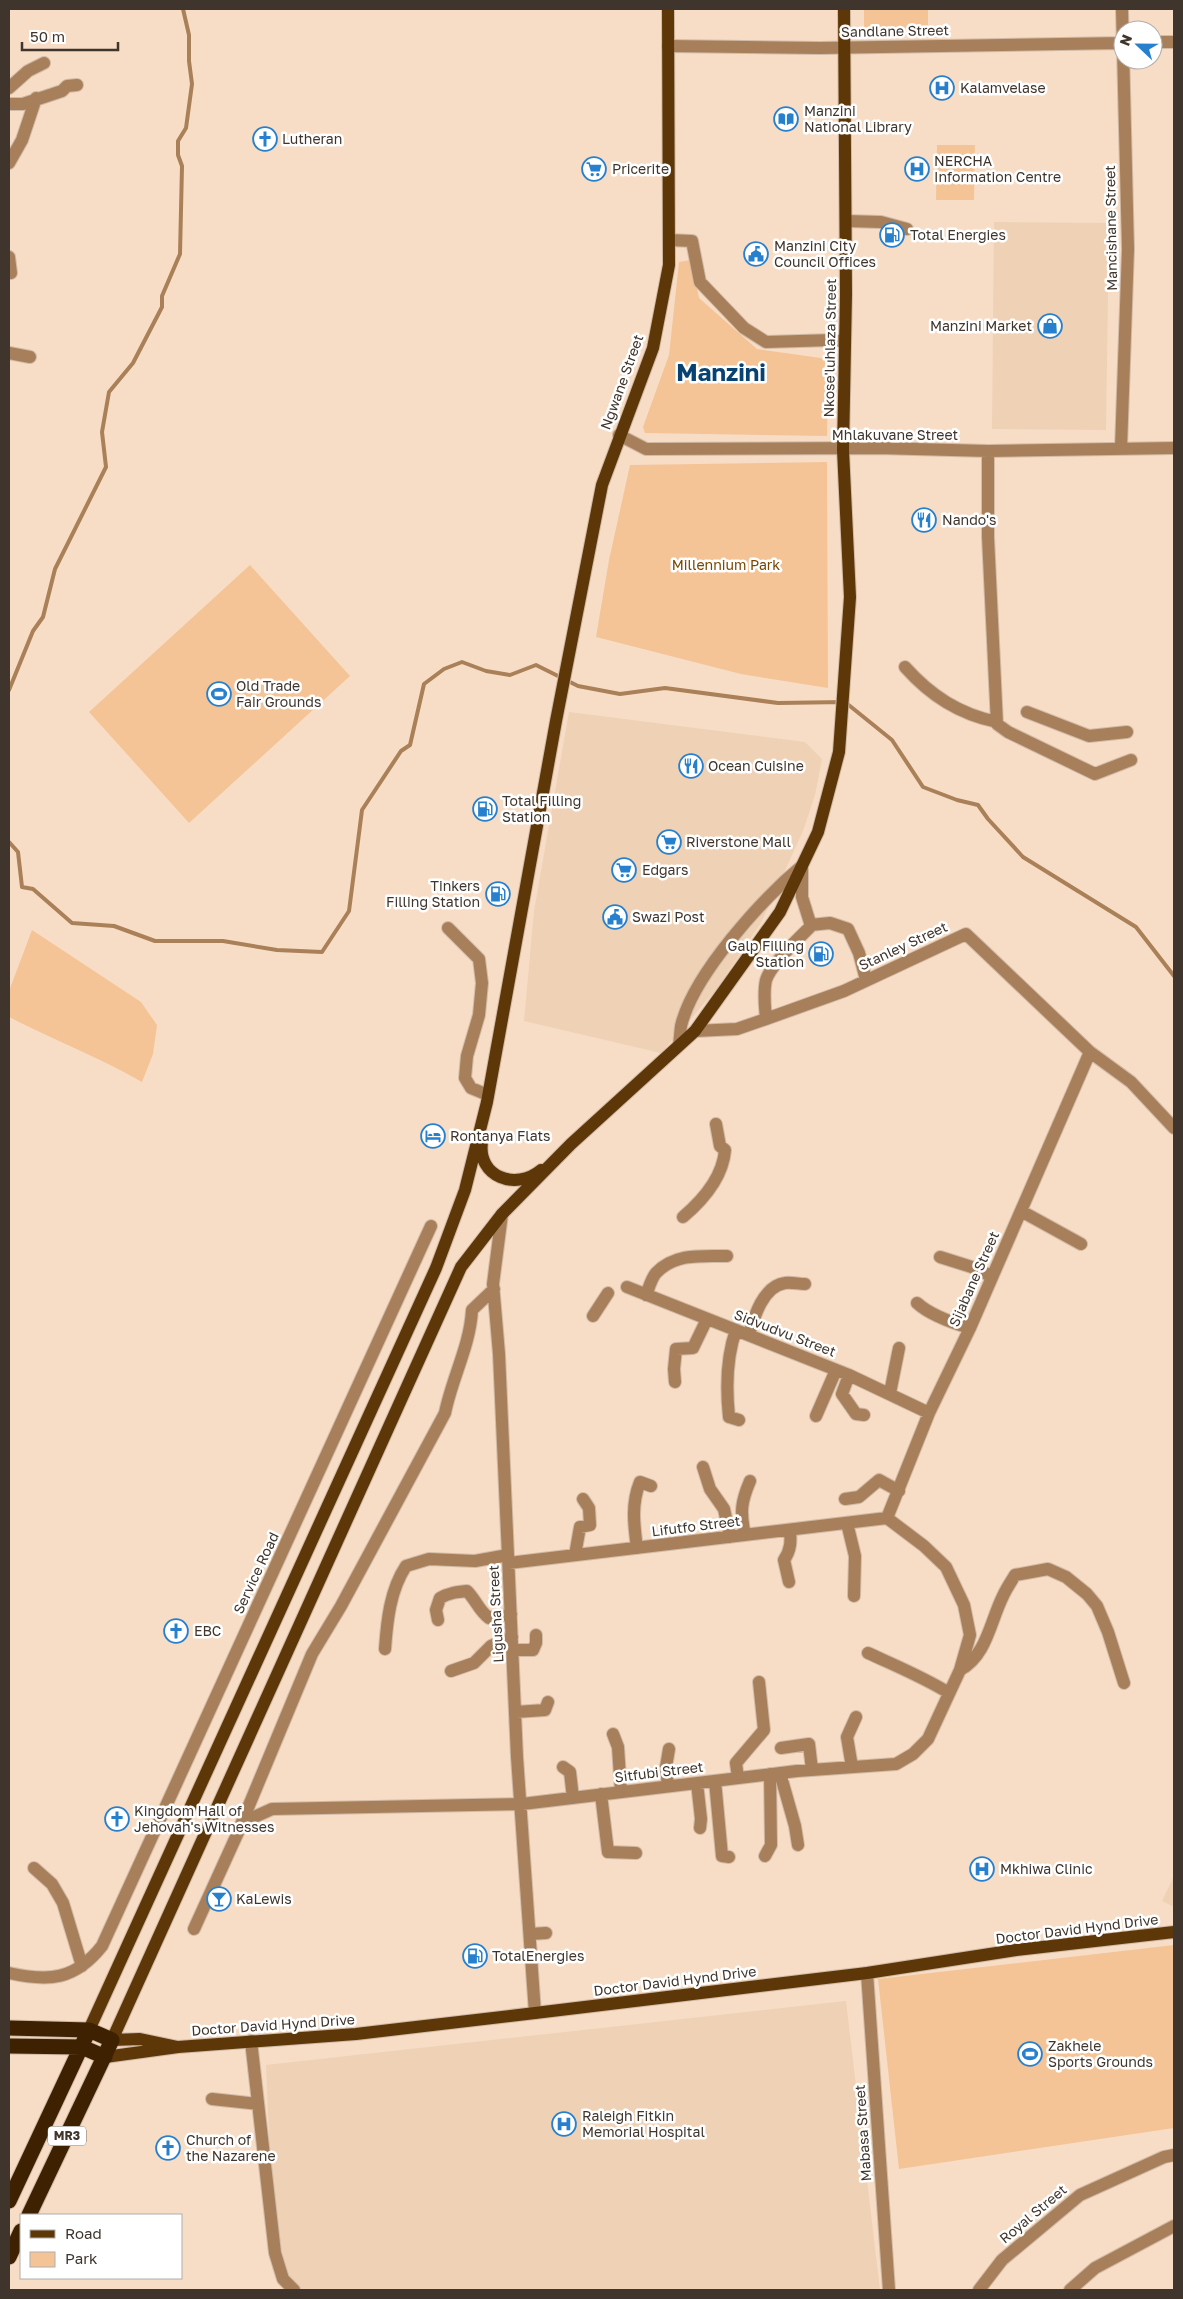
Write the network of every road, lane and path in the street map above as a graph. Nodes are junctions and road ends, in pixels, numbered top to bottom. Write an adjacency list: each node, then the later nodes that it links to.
1 (668, 9): 4 (main road, Ngwane Street)
2 (844, 9): 5 (main road, Nkose'luhlaza Street)
3 (1113, 43): 5 (street, Sandlane Street)
4 (668, 46): 5 (street, Sandlane Street); 15 (main road, Ngwane Street)
5 (844, 47): 13 (main road, Nkose'luhlaza Street)
6 (44, 63): 9 (street)
7 (1123, 70): 22 (street, Mancishane Street)
8 (77, 85): 10 (street)
9 (9, 88)
10 (36, 98): 11 (street); 12 (street)
11 (9, 104)
12 (9, 163)
13 (846, 221): 14 (street); 18 (main road, Nkose'luhlaza Street)
14 (907, 229)
15 (669, 240): 18 (street); 21 (main road, Ngwane Street)
16 (9, 256): 17 (street)
17 (12, 273)
18 (845, 342): 24 (main road, Nkose'luhlaza Street)
19 (9, 353): 20 (street)
20 (30, 357)
21 (619, 435): 24 (street, Mhlakuvane Street); 39 (main road, Ngwane Street)
22 (1121, 448): 23 (street, Mhlakuvane Street); 25 (street, Mhlakuvane Street)
23 (1174, 448)
24 (843, 450): 25 (street, Mhlakuvane Street); 31 (main road, Nkose'luhlaza Street)
25 (988, 450): 28 (street)
26 (906, 667): 28 (street)
27 (1027, 712): 29 (street)
28 (997, 722): 30 (street)
29 (1127, 732)
30 (1130, 760)
31 (802, 866): 32 (street); 36 (main road, Nkose'luhlaza Street); 37 (street)
32 (810, 925): 34 (street); 35 (street)
33 (448, 928): 39 (street)
34 (866, 980): 35 (street, Stanley Street); 38 (street, Stanley Street)
35 (766, 1019): 36 (street, Stanley Street)
36 (695, 1031): 37 (main road, Nkose'luhlaza Street)
37 (679, 1046): 42 (main road, Nkose'luhlaza Street)
38 (1090, 1052): 41 (street, Stanley Street); 43 (street, Sijabane Street)
39 (487, 1098): 42 (main road); 133 (main road)
40 (716, 1124): 45 (street)
41 (1174, 1128)
42 (571, 1144): 44 (main road)
43 (1021, 1211): 47 (street); 50 (street, Sijabane Street)
44 (502, 1214): 53 (street, Ligusha Street); 134 (main road)
45 (683, 1217)
46 (431, 1226): 128 (street, Service Road)
47 (1081, 1244)
48 (727, 1256): 55 (street)
49 (940, 1257): 50 (street)
50 (992, 1277): 59 (street, Sijabane Street)
51 (805, 1284): 61 (street)
52 (627, 1288): 55 (street, Sidvudvu Street)
53 (494, 1289): 84 (street, Ligusha Street); 117 (street)
54 (608, 1292): 57 (street)
55 (646, 1295): 58 (street, Sidvudvu Street)
56 (916, 1303): 59 (street)
57 (593, 1316)
58 (706, 1319): 60 (street, Sidvudvu Street); 65 (street)
59 (970, 1328): 67 (street, Sijabane Street)
60 (736, 1330): 61 (street, Sidvudvu Street); 70 (street)
61 (749, 1336): 63 (street, Sidvudvu Street)
62 (898, 1348): 66 (street)
63 (836, 1370): 64 (street, Sidvudvu Street); 69 (street)
64 (849, 1374): 66 (street, Sidvudvu Street); 68 (street)
65 (675, 1382)
66 (890, 1393): 67 (street, Sidvudvu Street)
67 (929, 1413): 74 (street, Sijabane Street)
68 (864, 1415)
69 (816, 1416)
70 (739, 1420)
71 (703, 1467): 81 (street)
72 (750, 1481): 80 (street)
73 (651, 1486): 82 (street)
74 (899, 1491): 75 (street); 77 (street, Sijabane Street)
75 (845, 1499)
76 (584, 1500): 83 (street)
77 (887, 1518): 78 (street, Lifutfo Street); 94 (street, Sitfubi Street)
78 (847, 1523): 79 (street, Lifutfo Street); 86 (street)
79 (790, 1530): 80 (street, Lifutfo Street); 85 (street)
80 (745, 1535): 81 (street, Lifutfo Street)
81 (730, 1537): 82 (street, Lifutfo Street)
82 (637, 1548): 83 (street, Lifutfo Street)
83 (575, 1555): 84 (street, Lifutfo Street)
84 (508, 1559): 87 (street, Ligusha Street); 91 (street, Lifutfo Street)
85 (789, 1582)
86 (854, 1596)
87 (511, 1614): 88 (street); 90 (street, Ligusha Street)
88 (438, 1620)
89 (536, 1635): 92 (street)
90 (512, 1637): 92 (street, Ligusha Street); 95 (street)
91 (385, 1649)
92 (513, 1650): 100 (street, Ligusha Street)
93 (868, 1653): 98 (street)
94 (960, 1670): 97 (street); 98 (street, Sitfubi Street)
95 (450, 1671)
96 (759, 1682): 109 (street)
97 (1124, 1683)
98 (950, 1693): 106 (street, Sitfubi Street)
99 (548, 1702): 100 (street)
100 (516, 1712): 116 (street, Ligusha Street)
101 (856, 1717): 106 (street)
102 (614, 1734): 113 (street)
103 (781, 1748): 107 (street)
104 (669, 1749): 112 (street)
105 (563, 1767): 115 (street)
106 (852, 1767): 107 (street, Sitfubi Street)
107 (812, 1770): 108 (street, Sitfubi Street)
108 (775, 1774): 109 (street, Sitfubi Street); 119 (street); 122 (street)
109 (738, 1778): 110 (street, Sitfubi Street)
110 (715, 1781): 111 (street, Sitfubi Street); 121 (street)
111 (697, 1783): 112 (street, Sitfubi Street); 118 (street)
112 (668, 1786): 113 (street, Sitfubi Street)
113 (621, 1792): 114 (street, Sitfubi Street)
114 (601, 1794): 115 (street, Sitfubi Street); 120 (street)
115 (573, 1798): 116 (street, Sitfubi Street)
116 (522, 1804): 117 (street, Sitfubi Street); 127 (street, Ligusha Street)
117 (240, 1828): 124 (street)
118 (700, 1828)
119 (798, 1845)
120 (636, 1853)
121 (730, 1856)
122 (765, 1856)
123 (34, 1868): 128 (street)
124 (194, 1929)
125 (1174, 1932): 130 (main road, Doctor David Hynd Drive)
126 (546, 1933): 127 (street)
127 (530, 1934): 131 (street, Ligusha Street)
128 (82, 1966): 129 (street, Service Road)
129 (9, 1973)
130 (866, 1973): 131 (main road, Doctor David Hynd Drive); 149 (street, Mabasa Street)
131 (535, 2013): 135 (main road, Doctor David Hynd Drive)
132 (9, 2028): 133 (highway)
133 (89, 2030): 134 (highway); 137 (highway, MR3)
134 (112, 2040): 138 (main road, Doctor David Hynd Drive); 139 (highway, MR3)
135 (250, 2041): 138 (main road, Doctor David Hynd Drive); 141 (street)
136 (9, 2046): 137 (highway)
137 (82, 2047): 139 (highway); 143 (highway, MR3)
138 (178, 2047): 139 (main road, Doctor David Hynd Drive)
139 (104, 2057): 144 (highway, MR3)
140 (212, 2098): 141 (street)
141 (258, 2104): 148 (street)
142 (1174, 2155): 150 (street, Royal Street)
143 (9, 2201)
144 (29, 2214)
145 (1174, 2226): 151 (street)
146 (20, 2233): 147 (highway)
147 (9, 2257)
148 (294, 2290)
149 (889, 2290)
150 (978, 2290)
151 (1070, 2290)

